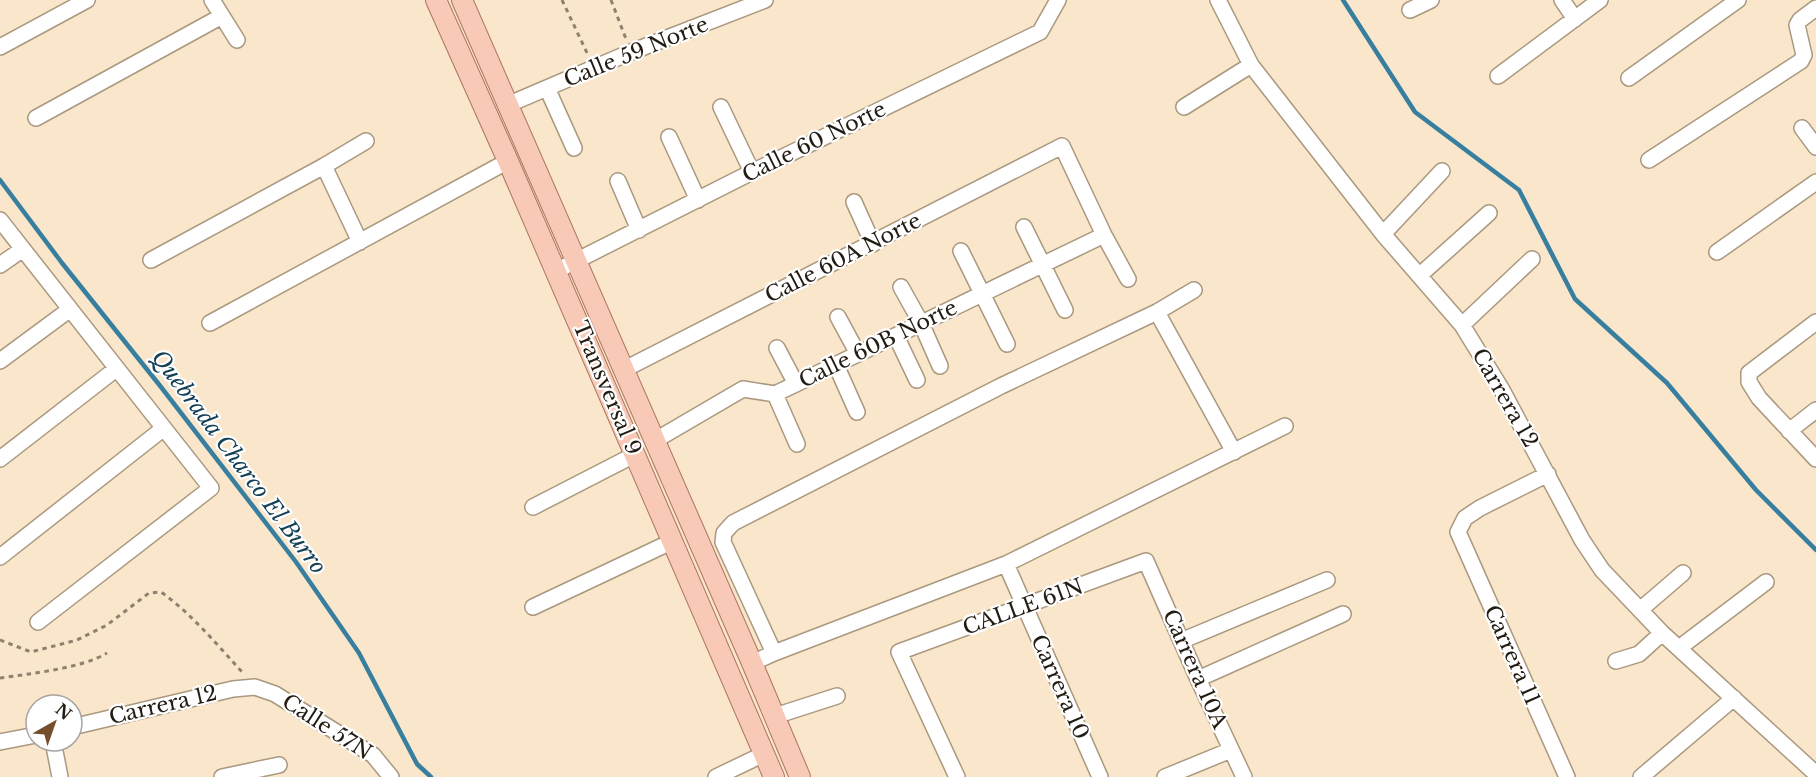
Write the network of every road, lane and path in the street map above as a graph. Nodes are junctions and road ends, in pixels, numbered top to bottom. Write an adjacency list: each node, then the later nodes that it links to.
1 (87, 0): 19 (street)
2 (212, 0): 16 (street)
3 (436, 0): 36 (main road, Transversal 9)
4 (462, 0): 26 (main road, Transversal 9)
5 (562, 0): 22 (path)
6 (611, 0): 20 (path)
7 (765, 0): 20 (street, Calle 59 Norte)
8 (1058, 0): 39 (street, Calle 60 Norte)
9 (1218, 0): 21 (street, Carrera 12)
10 (1431, 0): 15 (street)
11 (1562, 0): 17 (street)
12 (1600, 0): 17 (street)
13 (1738, 0): 24 (street)
14 (1816, 8): 35 (street)
15 (1410, 10)
16 (222, 16): 18 (street); 29 (street)
17 (1575, 19): 23 (street)
18 (237, 40)
19 (0, 47)
20 (631, 52): 22 (street, Calle 59 Norte)
21 (1251, 65): 27 (street); 48 (street, Carrera 12)
22 (594, 68): 25 (street, Calle 59 Norte)
23 (1498, 76)
24 (1629, 78)
25 (547, 88): 26 (street, Calle 59 Norte); 34 (street)
26 (507, 105): 57 (main road, Transversal 9)
27 (1184, 106)
28 (722, 107): 39 (street)
29 (36, 118)
30 (1802, 128): 33 (street)
31 (669, 137): 42 (street)
32 (366, 141): 37 (street)
33 (1816, 147)
34 (574, 148)
35 (1649, 160)
36 (508, 161): 50 (street); 60 (main road, Transversal 9)
37 (324, 166): 50 (street); 56 (street)
38 (1442, 171): 48 (street)
39 (752, 172): 42 (street, Calle 60 Norte)
40 (618, 181): 47 (street)
41 (1816, 182): 54 (street)
42 (698, 200): 47 (street, Calle 60 Norte)
43 (854, 202): 51 (street)
44 (1489, 213): 61 (street)
45 (0, 220): 52 (street)
46 (1024, 227): 59 (street)
47 (639, 230): 57 (street, Calle 60 Norte)
48 (1383, 234): 61 (street, Carrera 12)
49 (1104, 235): 51 (street, Calle 60A Norte); 59 (street, Calle 60B Norte); 62 (street)
50 (360, 242): 71 (street)
51 (873, 244): 82 (street, Calle 60A Norte)
52 (23, 249): 58 (street); 66 (street)
53 (961, 251): 65 (street)
54 (1717, 252)
55 (1532, 259): 73 (street)
56 (151, 260)
57 (575, 262): 60 (street, Calle 60 Norte); 82 (main road, Transversal 9)
58 (0, 265)
59 (1042, 265): 65 (street, Calle 60B Norte); 67 (street)
60 (556, 271): 94 (main road, Transversal 9)
61 (1420, 275): 73 (street, Carrera 12)
62 (1128, 279)
63 (901, 287): 72 (street)
64 (1194, 290): 68 (street)
65 (982, 294): 72 (street, Calle 60B Norte); 75 (street)
66 (69, 310): 78 (street); 81 (street)
67 (1065, 310)
68 (1157, 312): 93 (street); 116 (street)
69 (838, 317): 77 (street)
70 (1816, 322): 90 (street)
71 (210, 323)
72 (921, 323): 74 (street, Calle 60B Norte); 80 (street)
73 (1462, 325): 97 (street, Carrera 12)
74 (896, 336): 77 (street, Calle 60B Norte); 83 (street)
75 (1007, 344)
76 (777, 348): 84 (street)
77 (858, 354): 79 (street, Calle 60B Norte)
78 (0, 361)
79 (836, 365): 84 (street, Calle 60B Norte); 87 (street)
80 (940, 366)
81 (116, 369): 89 (street); 95 (street)
82 (623, 370): 91 (main road, Transversal 9)
83 (917, 380)
84 (796, 384): 85 (street, Calle 60B Norte)
85 (775, 394): 91 (street, Calle 60B Norte); 92 (street)
86 (1816, 410): 90 (street)
87 (857, 412)
88 (1285, 426): 93 (street)
89 (164, 428): 100 (street); 110 (street)
90 (1789, 431): 96 (street)
91 (654, 441): 118 (main road, Transversal 9)
92 (796, 444)
93 (1234, 452): 102 (street)
94 (636, 453): 98 (street); 99 (main road, Transversal 9)
95 (0, 459)
96 (1816, 459)
97 (1548, 474): 108 (street, Carrera 12); 143 (street, Carrera 11)
98 (533, 507)
99 (674, 541): 106 (street); 130 (main road, Transversal 9)
100 (0, 557)
101 (1146, 561): 107 (street, CALLE 61N); 113 (street, Carrera 10A)
102 (1006, 564): 107 (street, Carrera 10); 116 (street)
103 (1683, 573): 108 (street)
104 (1327, 580): 113 (street)
105 (1766, 582): 114 (street)
106 (532, 607)
107 (1025, 607): 133 (street, CALLE 61N); 140 (street, Carrera 10)
108 (1640, 610): 111 (street, Carrera 12)
109 (1343, 614): 120 (street)
110 (38, 622)
111 (1662, 633): 114 (street, Carrera 12); 117 (street)
112 (0, 640): 121 (path)
113 (1181, 641): 120 (street, Carrera 10A)
114 (1679, 648): 123 (street, Carrera 12)
115 (107, 653): 119 (path)
116 (774, 653): 118 (street)
117 (1616, 661)
118 (752, 663): 124 (main road, Transversal 9)
119 (0, 678)
120 (1198, 680): 128 (street, Carrera 10A)
121 (255, 687): 125 (street, Carrera 12); 136 (street, Calle 57N)
122 (837, 696): 124 (street)
123 (1734, 698): 132 (street, Carrera 12); 144 (street)
124 (775, 716): 139 (main road, Transversal 9)
125 (84, 724)
126 (24, 737): 127 (street)
127 (0, 742)
128 (1232, 750): 141 (street); 142 (street, Carrera 10A)
129 (55, 753): 134 (street)
130 (764, 754): 137 (street); 138 (main road, Transversal 9)
131 (279, 765): 135 (street)
132 (1816, 774)
133 (955, 776)
134 (60, 777)
135 (222, 777)
136 (392, 777)
137 (716, 777)
138 (774, 777)
139 (800, 777)
140 (1100, 777)
141 (1165, 777)
142 (1244, 777)
143 (1567, 777)
144 (1641, 777)

